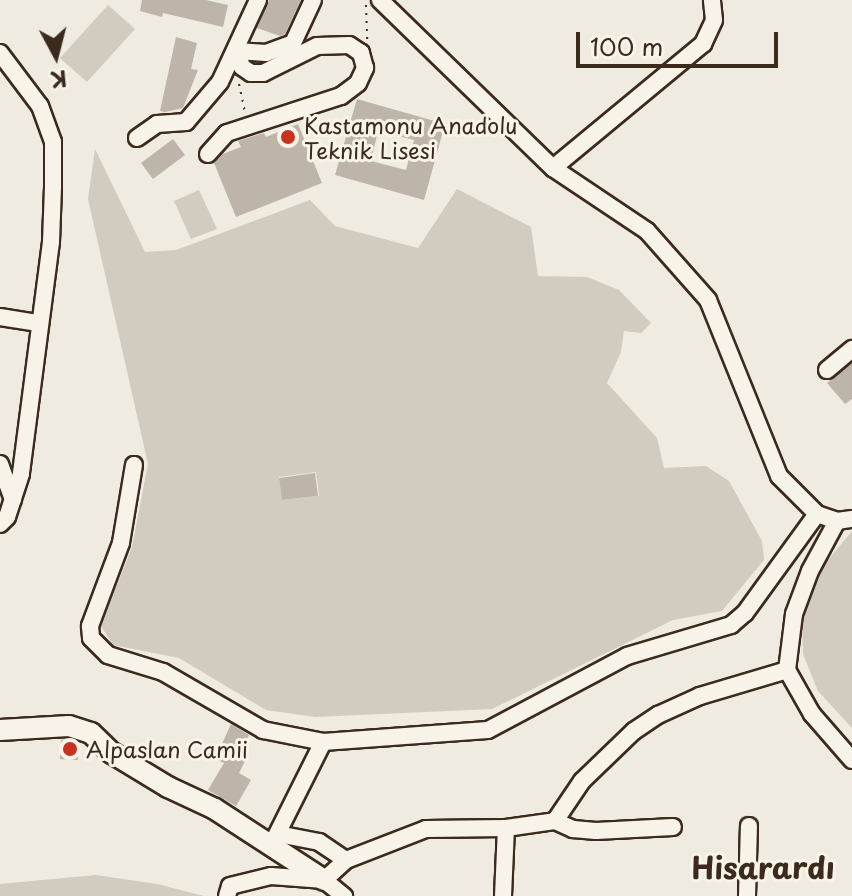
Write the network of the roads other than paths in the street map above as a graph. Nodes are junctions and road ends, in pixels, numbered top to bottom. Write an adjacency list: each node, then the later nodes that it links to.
1 (258, 0): 6 (street)
2 (313, 0): 6 (street)
3 (380, 0): 9 (street)
4 (712, 0): 9 (street)
5 (0, 53): 11 (street)
6 (239, 59): 7 (street); 8 (street)
7 (137, 138)
8 (208, 154)
9 (553, 168): 17 (street)
10 (0, 317): 11 (street)
11 (39, 323): 16 (street)
12 (852, 349): 13 (street)
13 (827, 370)
14 (0, 464): 16 (street)
15 (134, 465): 24 (street)
16 (13, 500): 19 (street)
17 (817, 514): 18 (street); 24 (street)
18 (844, 520): 20 (street)
19 (0, 524)
20 (787, 670): 22 (street); 26 (street)
21 (0, 730): 30 (main road)
22 (834, 740): 23 (street); 25 (street)
23 (852, 741)
24 (323, 742): 30 (street)
25 (852, 760)
26 (555, 821): 28 (street); 29 (street)
27 (749, 826): 36 (street)
28 (673, 827)
29 (506, 828): 31 (street); 35 (street)
30 (275, 839): 31 (street); 32 (main road)
31 (346, 860): 32 (street)
32 (324, 880): 33 (street); 34 (street)
33 (227, 896)
34 (344, 896)
35 (503, 896)
36 (747, 896)

